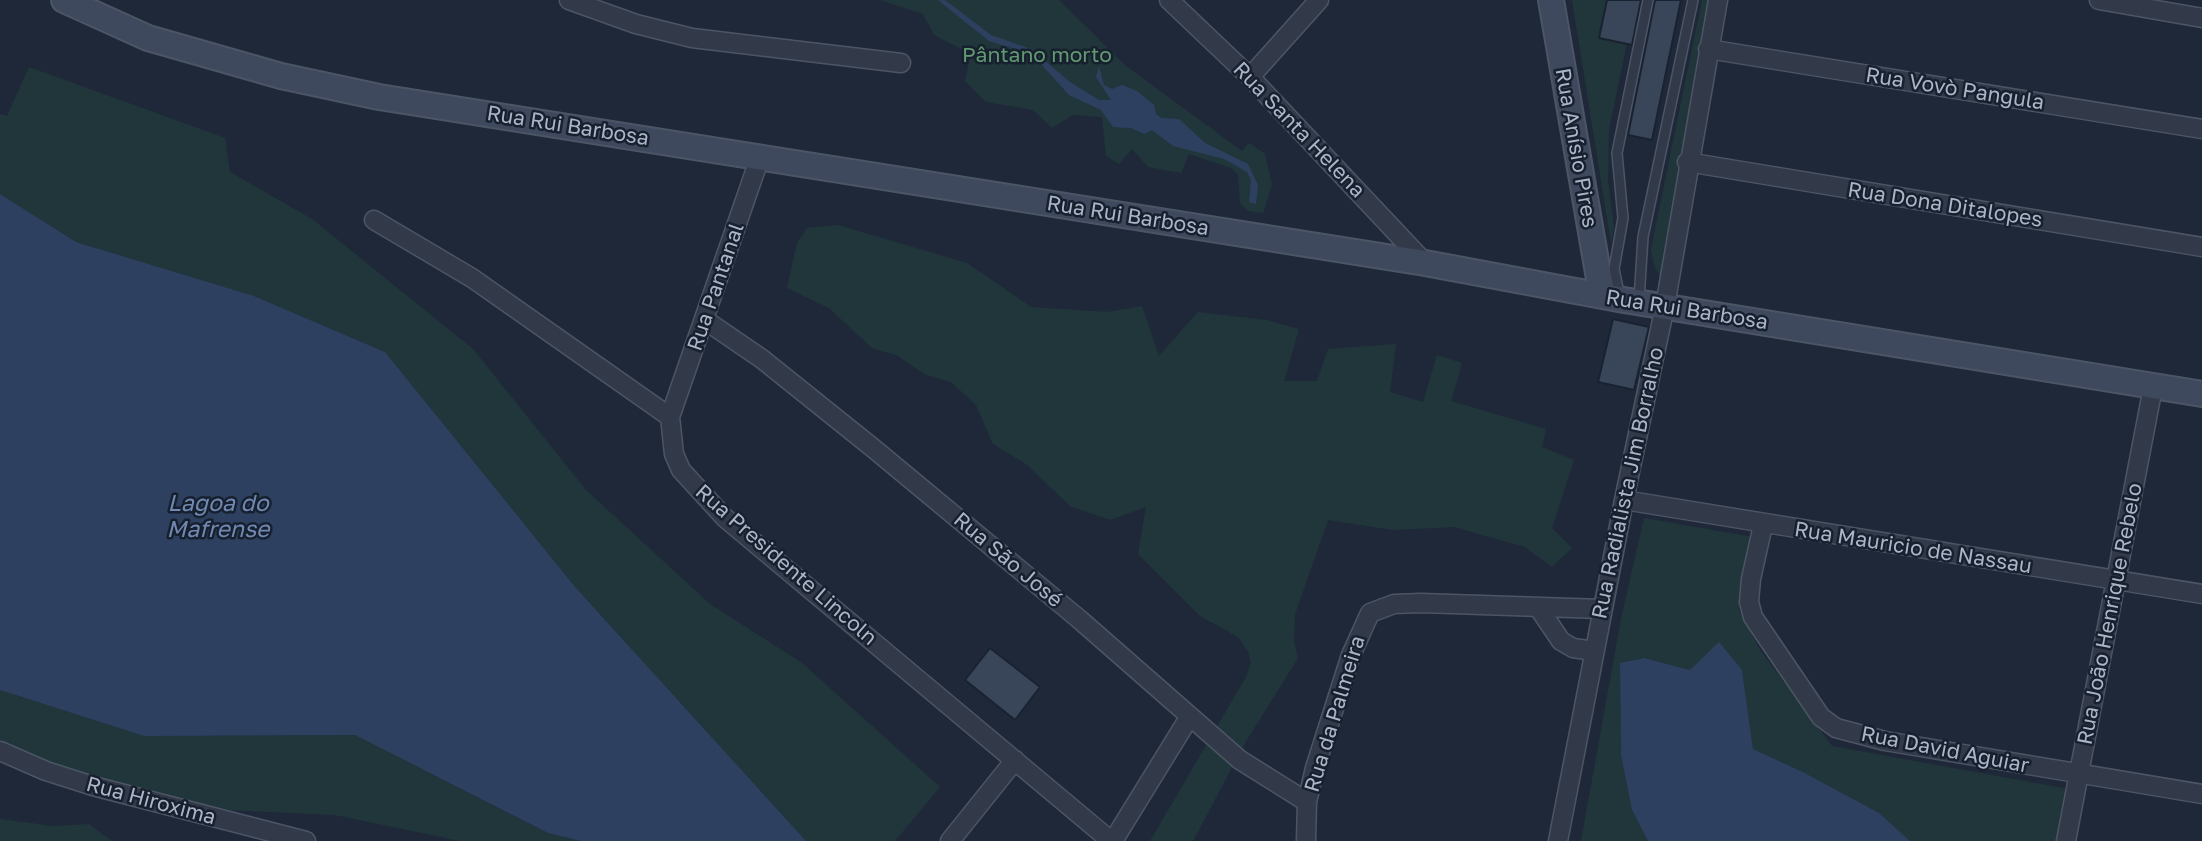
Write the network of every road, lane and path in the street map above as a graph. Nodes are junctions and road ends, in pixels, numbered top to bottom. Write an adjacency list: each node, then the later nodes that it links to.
1 (64, 0): 15 (street, Rua Rui Barbosa)
2 (569, 0): 12 (street)
3 (1169, 0): 13 (street, Rua Santa Helena)
4 (1319, 0): 13 (street)
5 (1551, 0): 20 (street, Rua Anísio Pires)
6 (1648, 0): 20 (lane)
7 (1693, 0): 21 (lane)
8 (1717, 0): 11 (street, Rua Radialista Jim Borralho)
9 (2099, 0): 10 (street)
10 (2202, 18)
11 (1708, 49): 14 (street, Rua Vovò Pangula); 16 (street, Rua Radialista Jim Borralho)
12 (901, 63)
13 (1250, 77): 19 (street, Rua Santa Helena)
14 (2202, 129)
15 (760, 157): 19 (street, Rua Rui Barbosa); 23 (street, Rua Pantanal)
16 (1687, 162): 18 (street, Rua Dona Ditalopes); 22 (street, Rua Radialista Jim Borralho)
17 (374, 220): 26 (street)
18 (2202, 247)
19 (1425, 263): 21 (street, Rua Rui Barbosa)
20 (1605, 265): 21 (street, Rua Anísio Pires)
21 (1621, 299): 22 (street, Rua Rui Barbosa)
22 (1665, 306): 24 (street, Rua Rui Barbosa); 27 (street, Rua Radialista Jim Borralho)
23 (705, 320): 26 (street, Rua Pantanal); 34 (street, Rua São José)
24 (2153, 387): 25 (street, Rua Rui Barbosa); 29 (street, Rua João Henrique Rebelo)
25 (2202, 394)
26 (670, 417): 36 (street, Rua Presidente Lincoln)
27 (1623, 500): 28 (street, Rua Mauricio de Nassau); 32 (street, Rua Radialista Jim Borralho)
28 (1763, 525): 29 (street, Rua Mauricio de Nassau); 37 (street, Rua David Aguiar)
29 (2116, 581): 30 (street, Rua Mauricio de Nassau); 37 (street, Rua João Henrique Rebelo)
30 (2202, 594)
31 (1538, 607): 32 (street, Rua da Palmeira); 33 (street); 39 (street, Rua da Palmeira)
32 (1602, 609): 33 (street, Rua Radialista Jim Borralho)
33 (1594, 651): 44 (street, Rua Radialista Jim Borralho)
34 (1190, 716): 39 (street, Rua São José); 42 (street)
35 (0, 751): 40 (street, Rua Hiroxima)
36 (1015, 760): 41 (street); 42 (street, Rua Presidente Lincoln)
37 (2079, 775): 38 (street, Rua David Aguiar); 45 (street, Rua João Henrique Rebelo)
38 (2202, 794)
39 (1307, 802): 43 (street, Rua da Palmeira)
40 (306, 841)
41 (950, 841)
42 (1112, 841)
43 (1306, 841)
44 (1558, 841)
45 (2066, 841)

